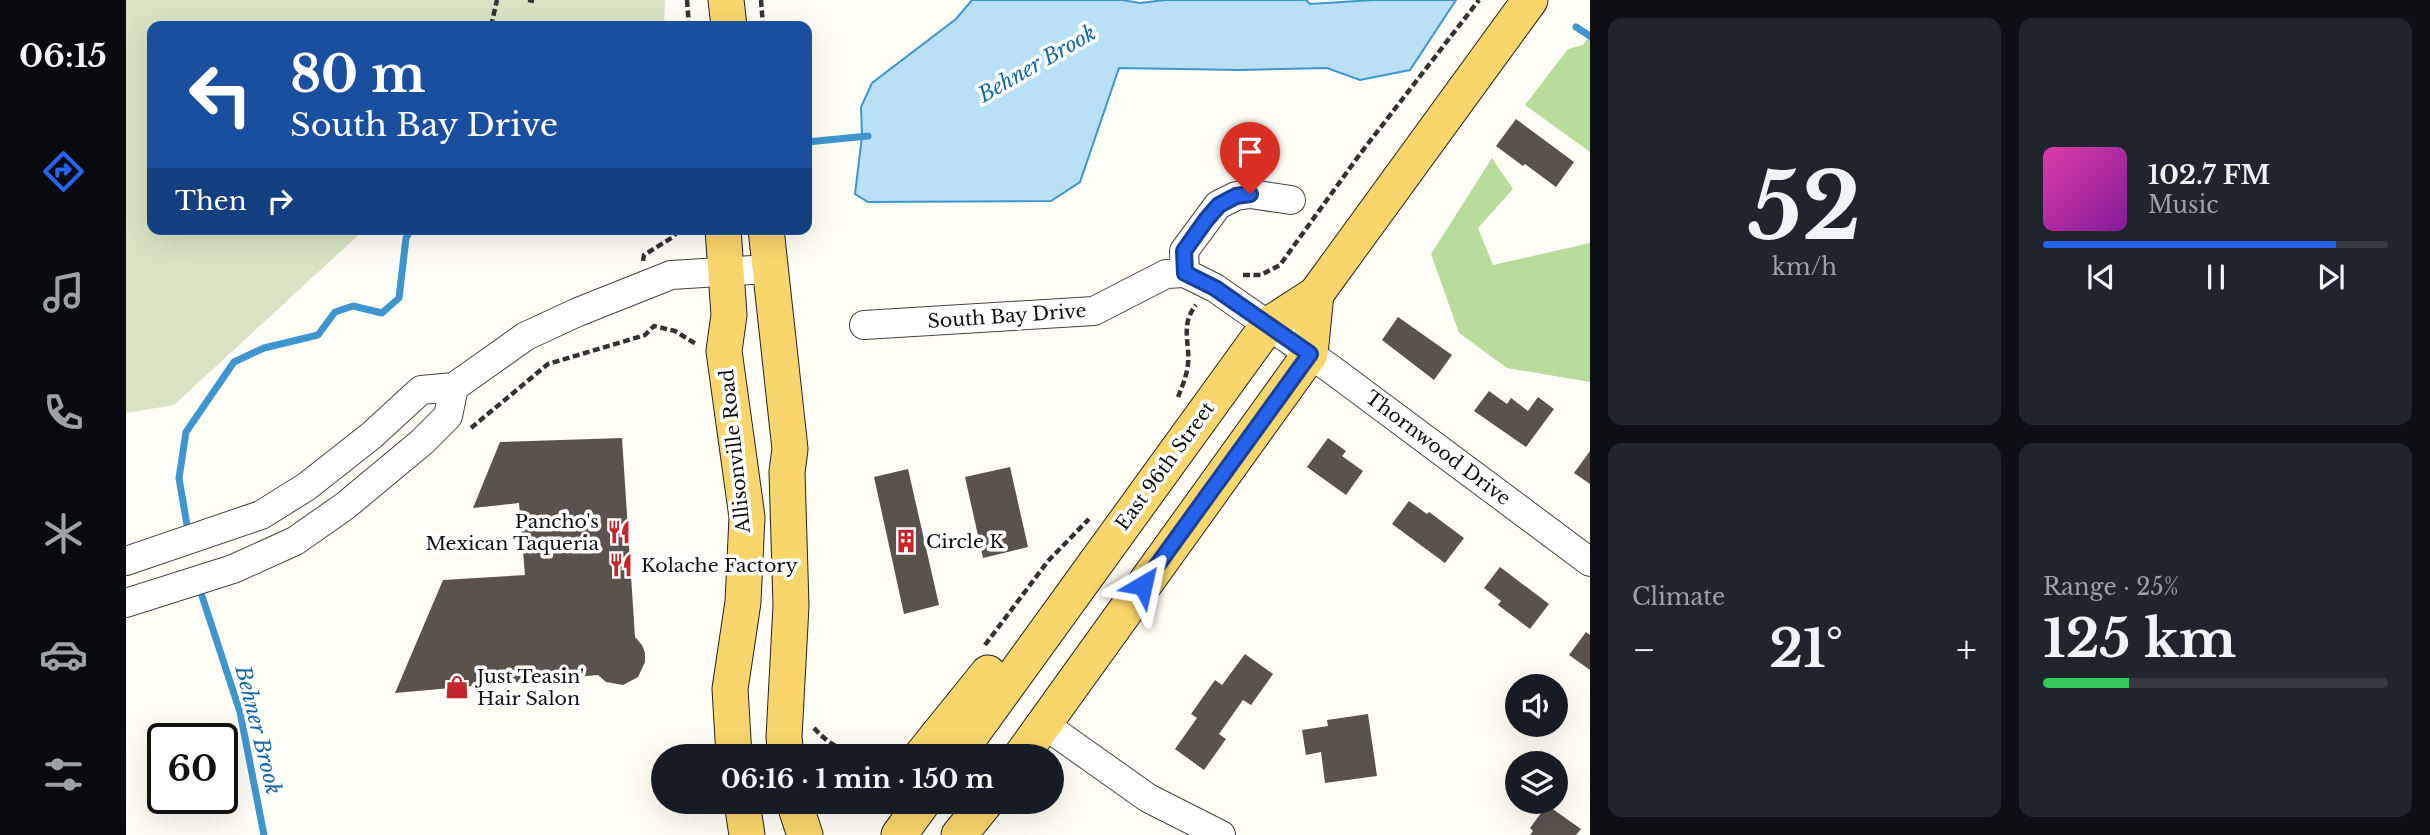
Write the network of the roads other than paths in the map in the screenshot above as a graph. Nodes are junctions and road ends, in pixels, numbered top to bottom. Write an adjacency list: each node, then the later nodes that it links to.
1 (726, 0): 3 (main road)
2 (1530, 0): 10 (main road, East 96th Street)
3 (728, 21)
4 (1291, 200): 9 (street)
5 (723, 235): 8 (main road, Allisonville Road)
6 (766, 235): 7 (main road)
7 (769, 269): 8 (street); 20 (main road)
8 (726, 272): 13 (street); 19 (main road, Allisonville Road)
9 (1185, 273): 11 (street, South Bay Drive); 12 (street)
10 (1316, 294): 12 (main road, East 96th Street); 12 (main road, East 96th Street)
11 (863, 325)
12 (1288, 338): 14 (main road, East 96th Street); 16 (street, Thornwood Drive); 18 (main road, East 96th Street)
13 (454, 387): 15 (street); 17 (street)
14 (1105, 523): 21 (main road); 22 (main road, East 96th Street)
15 (126, 561)
16 (1590, 562)
17 (126, 603)
18 (1045, 725): 23 (main road, East 96th Street); 32 (street)
19 (733, 744)
20 (789, 744)
21 (919, 744)
22 (964, 744)
23 (1030, 744)
24 (744, 814): 28 (main road)
25 (798, 814): 29 (main road)
26 (914, 814): 30 (main road)
27 (976, 814): 31 (main road)
28 (747, 835)
29 (805, 835)
30 (899, 835)
31 (959, 835)
32 (1221, 835)

